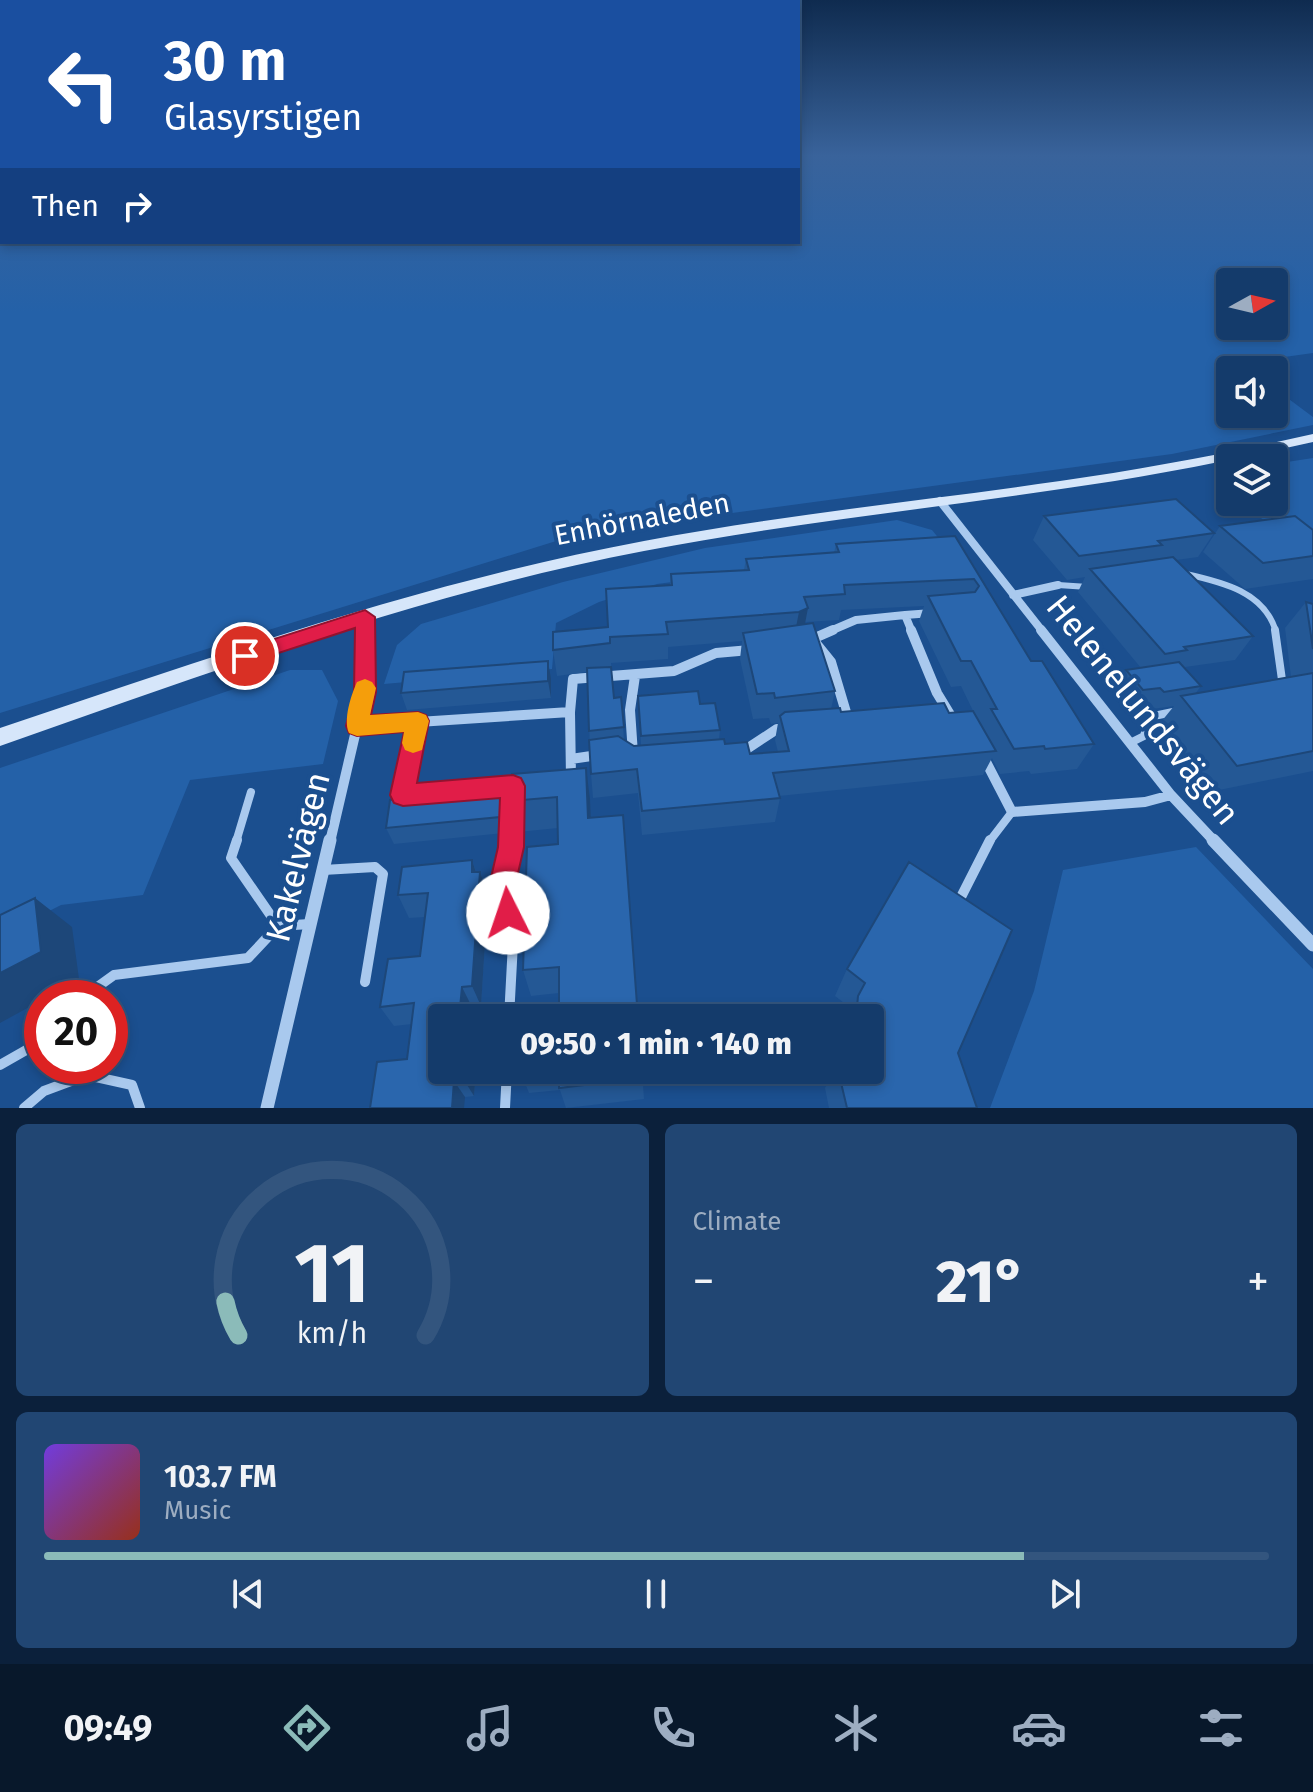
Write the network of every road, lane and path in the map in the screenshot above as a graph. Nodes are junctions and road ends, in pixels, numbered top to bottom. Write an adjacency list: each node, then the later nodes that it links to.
1 (1313, 438): 2 (street, Enhörnaleden)
2 (940, 501): 6 (street, Helenelundsvägen); 9 (street, Enhörnaleden)
3 (1178, 573): 14 (lane)
4 (1058, 585): 5 (lane); 6 (street)
5 (1093, 586)
6 (1013, 595): 26 (street, Helenelundsvägen)
7 (948, 612): 8 (street)
8 (905, 615): 10 (street); 17 (street)
9 (365, 617): 22 (street, Kakelvägen); 24 (street, Enhörnaleden)
10 (812, 639): 11 (street); 20 (street)
11 (796, 645)
12 (756, 649): 13 (street)
13 (635, 676): 16 (street); 32 (street)
14 (1269, 695)
15 (1179, 711): 26 (lane)
16 (570, 712): 18 (street); 30 (street)
17 (936, 717)
18 (418, 721): 22 (street); 35 (street)
19 (863, 723): 20 (street)
20 (849, 724): 21 (street)
21 (834, 725)
22 (357, 726): 39 (street, Kakelvägen)
23 (791, 728): 29 (street)
24 (0, 737)
25 (975, 743): 38 (street)
26 (1130, 743): 37 (street, Helenelundsvägen)
27 (622, 752): 32 (street)
28 (609, 754): 30 (street)
29 (731, 755)
30 (571, 759): 33 (street)
31 (648, 761): 32 (street)
32 (634, 762)
33 (557, 782)
34 (527, 785): 35 (street)
35 (513, 786): 46 (lane)
36 (251, 792): 42 (lane)
37 (1171, 795): 38 (street); 43 (street, Helenelundsvägen)
38 (1012, 812): 40 (lane)
39 (323, 870): 41 (street, Kakelvägen); 45 (lane)
40 (955, 908)
41 (310, 924): 42 (lane); 52 (street, Kakelvägen)
42 (278, 926): 44 (lane)
43 (1313, 945)
44 (107, 980)
45 (365, 982)
46 (510, 1004)
47 (24, 1051): 48 (lane)
48 (0, 1065)
49 (506, 1084): 53 (lane)
50 (24, 1108): 51 (lane)
51 (140, 1108)
52 (267, 1108)
53 (505, 1108)

